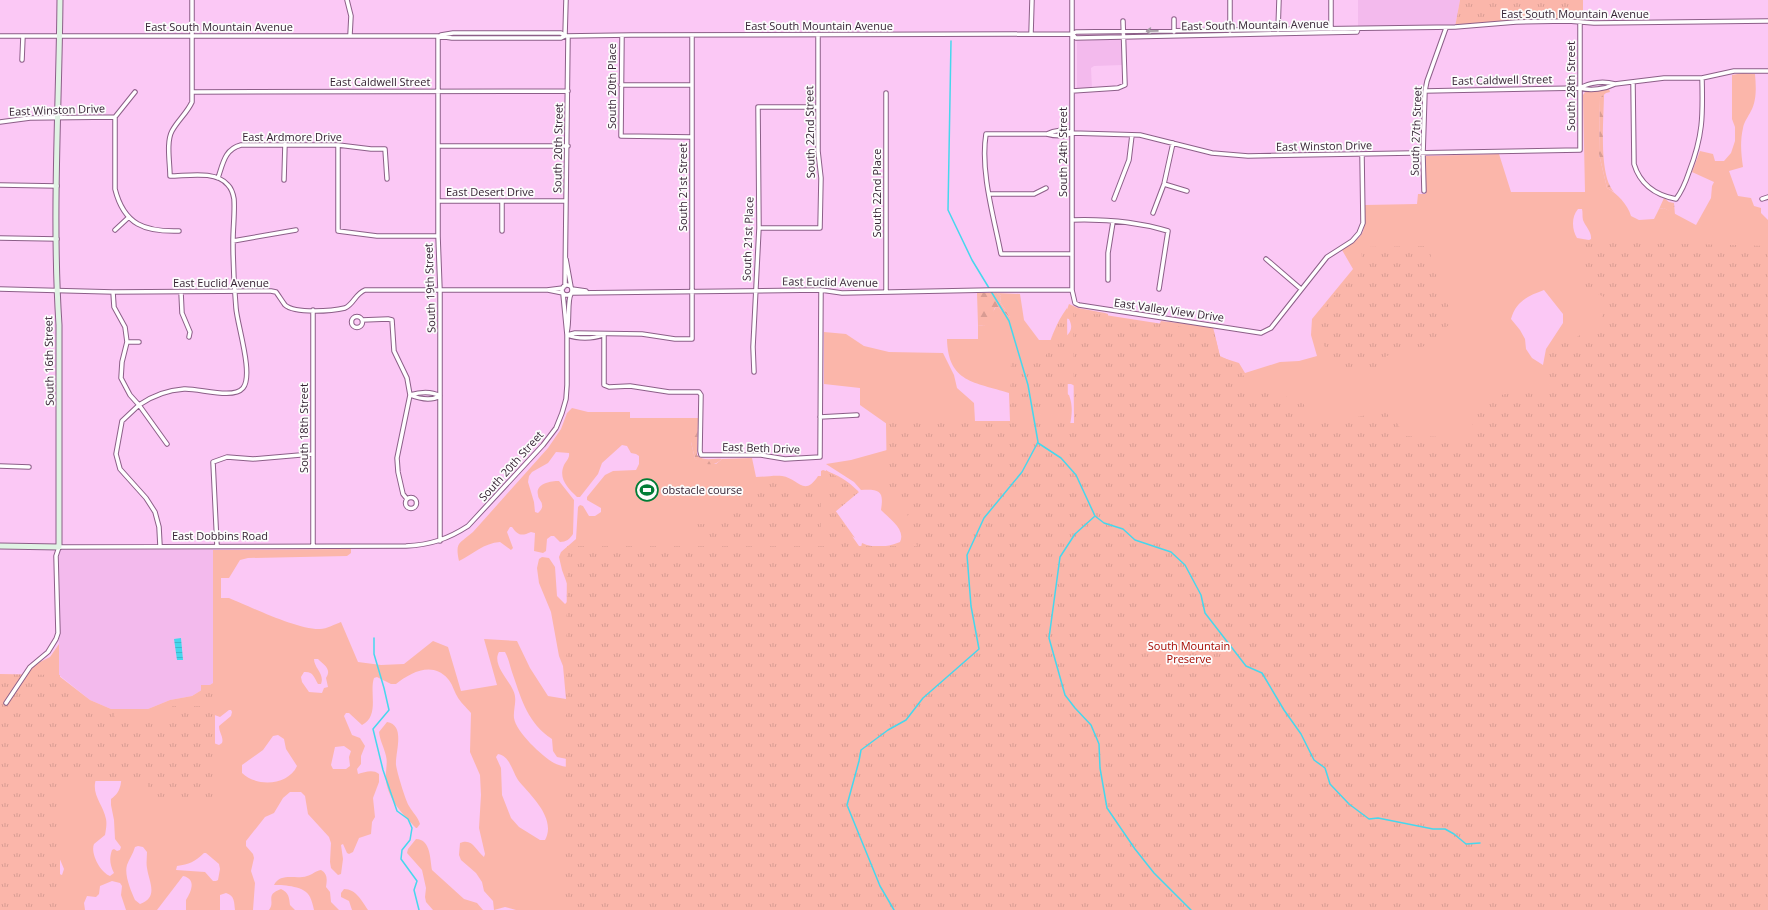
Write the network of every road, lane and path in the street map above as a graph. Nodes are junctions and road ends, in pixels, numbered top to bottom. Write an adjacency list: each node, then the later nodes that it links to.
1 (60, 0): 28 (main road, South 16th Street)
2 (192, 0): 29 (street)
3 (347, 0): 30 (street)
4 (566, 0): 32 (street, South 20th Street)
5 (1032, 0): 21 (street)
6 (1072, 0): 22 (street, South 24th Street)
7 (1230, 0): 16 (street)
8 (1279, 0): 14 (street)
9 (1331, 0): 18 (street)
10 (1174, 19): 17 (street, East South Mountain Avenue)
11 (1123, 21): 19 (street)
12 (1768, 21): 13 (street, East South Mountain Avenue)
13 (1580, 22): 15 (street, East South Mountain Avenue); 44 (street, South 28th Street)
14 (1278, 28): 16 (street, East South Mountain Avenue); 18 (street, East South Mountain Avenue); 20 (street)
15 (1446, 28): 18 (street, East South Mountain Avenue); 49 (street, South 27th Street)
16 (1230, 29): 17 (street, East South Mountain Avenue); 23 (street)
17 (1174, 30): 19 (street, East South Mountain Avenue, one-way to 19); 34 (street, East South Mountain Avenue)
18 (1331, 30): 20 (street, East South Mountain Avenue)
19 (1124, 31): 22 (street, East South Mountain Avenue); 35 (street)
20 (1278, 33): 23 (street, East South Mountain Avenue)
21 (1031, 34): 22 (street, East South Mountain Avenue); 25 (street, East South Mountain Avenue)
22 (1072, 34): 35 (street, East South Mountain Avenue); 48 (street, South 24th Street)
23 (1230, 34): 34 (street, East South Mountain Avenue)
24 (692, 35): 25 (street, East South Mountain Avenue); 33 (street, East South Mountain Avenue); 43 (street, South 21st Street)
25 (818, 35): 53 (street, South 22nd Street)
26 (0, 36): 27 (street, East South Mountain Avenue)
27 (23, 36): 28 (street, East South Mountain Avenue); 36 (street)
28 (59, 36): 29 (street, East South Mountain Avenue); 55 (main road, South 16th Street)
29 (192, 36): 30 (street, East South Mountain Avenue); 51 (street)
30 (350, 36): 31 (street, East South Mountain Avenue)
31 (438, 36): 32 (street, East South Mountain Avenue); 46 (street, South 19th Street)
32 (567, 36): 33 (street, East South Mountain Avenue); 47 (street, South 20th Street)
33 (622, 36): 42 (street, South 20th Place)
34 (1174, 36): 35 (street, East South Mountain Avenue)
35 (1124, 37): 48 (street)
36 (22, 60)
37 (1768, 71): 38 (street, East Caldwell Street)
38 (1702, 78): 40 (street, East Caldwell Street); 40 (street)
39 (1603, 83): 41 (street, East Caldwell Street); 44 (street, East Caldwell Street); 45 (street)
40 (1633, 83): 41 (street, East Caldwell Street)
41 (1615, 84): 45 (street, East Caldwell Street)
42 (621, 85): 43 (street); 59 (street, South 20th Place)
43 (692, 85): 59 (street, South 21st Street)
44 (1580, 88): 45 (street, East Caldwell Street); 49 (street, East Caldwell Street); 65 (street, South 28th Street)
45 (1604, 88)
46 (438, 91): 47 (street, East Caldwell Street); 51 (street, East Caldwell Street); 63 (street, South 19th Street)
47 (568, 91): 64 (street, South 20th Street)
48 (1072, 91): 57 (street, South 24th Street)
49 (1425, 91): 66 (street, South 27th Street)
50 (135, 92): 54 (street)
51 (193, 92): 68 (street)
52 (886, 94): 115 (street, South 22nd Place)
53 (818, 107): 88 (street, South 21st Place); 88 (street, South 22nd Street)
54 (114, 117): 55 (street, East Winston Drive); 85 (street)
55 (57, 118): 56 (street, East Winston Drive); 73 (main road, South 16th Street)
56 (0, 122)
57 (1072, 133): 58 (street, East Winston Drive); 77 (street, East Winston Drive); 86 (street, South 24th Street)
58 (1132, 134): 60 (street, East Winston Drive); 79 (street)
59 (692, 137): 114 (street, South 21st Street)
60 (1173, 143): 67 (street, East Winston Drive); 71 (street)
61 (285, 144): 62 (street, East Ardmore Drive); 68 (street, East Ardmore Drive); 70 (street)
62 (338, 145): 69 (street, East Ardmore Drive); 93 (street)
63 (438, 146): 64 (street); 81 (street, South 19th Street)
64 (568, 146): 83 (street, South 20th Street)
65 (1580, 150): 66 (street, East Winston Drive)
66 (1422, 154): 67 (street, East Winston Drive); 76 (street, South 27th Street)
67 (1362, 155): 103 (street)
68 (218, 178): 96 (street)
69 (387, 179)
70 (284, 180)
71 (1164, 184): 75 (street); 84 (street)
72 (0, 185): 73 (street)
73 (57, 186): 95 (main road, South 16th Street)
74 (1046, 188): 77 (street)
75 (1187, 191)
76 (1424, 191)
77 (989, 194): 97 (street)
78 (1768, 197): 80 (street)
79 (1114, 199)
80 (1762, 199)
81 (438, 201): 82 (street, East Desert Drive); 93 (street, South 19th Street)
82 (502, 201): 83 (street, East Desert Drive); 92 (street)
83 (566, 201): 98 (street, South 20th Street)
84 (1153, 213)
85 (129, 217): 89 (street); 91 (street)
86 (1072, 220): 87 (street); 97 (street, South 24th Street)
87 (1113, 222): 100 (street); 102 (street)
88 (759, 228): 111 (street, South 21st Place)
89 (115, 230)
90 (296, 230): 96 (street)
91 (179, 231)
92 (502, 231)
93 (438, 236): 105 (street, South 19th Street)
94 (0, 238): 95 (street)
95 (57, 239): 104 (main road, South 16th Street)
96 (233, 241): 109 (street)
97 (1072, 254): 108 (street, South 24th Street)
98 (566, 259): 106 (street, South 20th Street); 110 (street, South 20th Street)
99 (1266, 259): 103 (street)
100 (1108, 280)
101 (0, 289): 104 (street, East Euclid Avenue)
102 (1160, 289)
103 (1301, 289): 116 (street, East Valley View Drive)
104 (57, 290): 112 (street, East Euclid Avenue); 142 (main road, South 16th Street)
105 (440, 290): 106 (street, East Euclid Avenue); 117 (street, East Euclid Avenue); 127 (street, South 19th Street)
106 (563, 290): 110 (street); 110 (street); 120 (street, South 20th Street)
107 (821, 290): 111 (street, East Euclid Avenue); 115 (street, East Euclid Avenue); 131 (street)
108 (1072, 290): 115 (street, East Euclid Avenue); 116 (street, South 24th Street)
109 (235, 291): 113 (street, East Euclid Avenue); 117 (street, East Euclid Avenue); 129 (street)
110 (571, 291): 114 (street, East Euclid Avenue); 120 (street, South 20th Street)
111 (756, 291): 114 (street, East Euclid Avenue); 124 (street, South 21st Place)
112 (112, 292): 113 (street, East Euclid Avenue); 122 (street)
113 (180, 292): 121 (street)
114 (692, 292): 119 (street, South 21st Street)
115 (886, 292)
116 (1075, 303)
117 (313, 310): 133 (street, South 18th Street)
118 (362, 320): 126 (street)
119 (604, 334): 120 (street); 131 (street, East Beth Drive)
120 (567, 335): 137 (street, South 20th Street)
121 (189, 337)
122 (127, 342): 123 (street); 129 (street)
123 (139, 342)
124 (754, 372)
125 (424, 393): 126 (street); 127 (street); 128 (street)
126 (410, 395): 128 (street); 136 (street)
127 (440, 396): 128 (street); 137 (street, South 19th Street)
128 (424, 399)
129 (139, 405): 132 (street); 139 (street)
130 (857, 415): 131 (street)
131 (820, 417)
132 (167, 444)
133 (312, 454): 140 (street); 141 (street, South 18th Street)
134 (0, 466): 135 (street)
135 (29, 467)
136 (407, 499)
137 (440, 541): 141 (street, East Dobbins Road)
138 (0, 546): 142 (main road, East Dobbins Road)
139 (160, 546): 140 (street, East Dobbins Road); 142 (street, East Dobbins Road)
140 (217, 546): 141 (street, East Dobbins Road)
141 (313, 546)
142 (59, 547): 143 (street, South 16th Street)
143 (6, 703)

